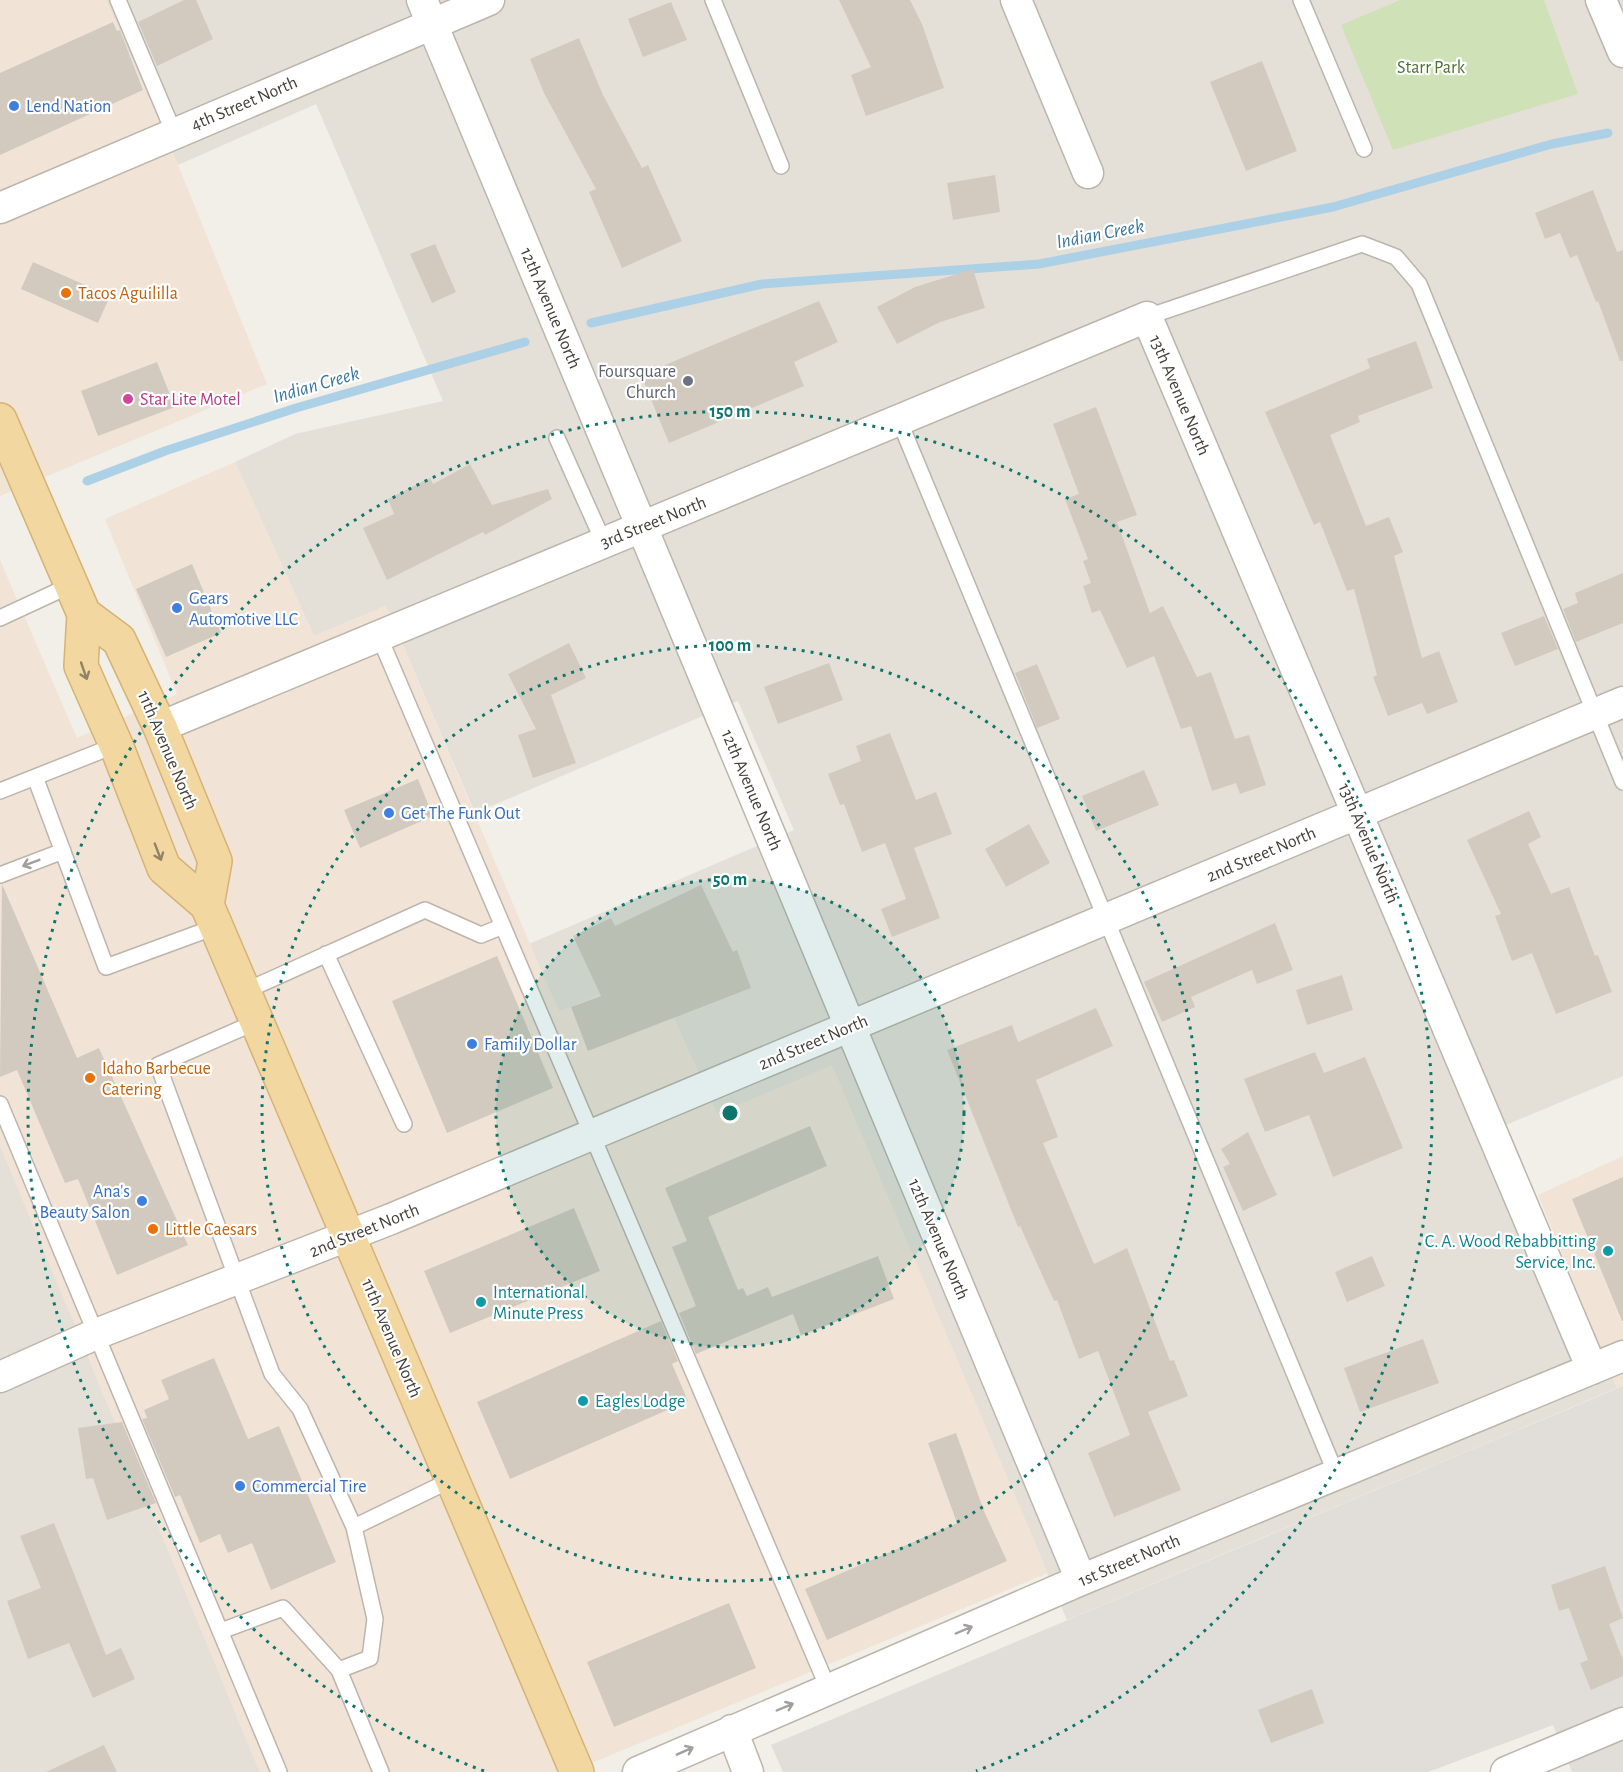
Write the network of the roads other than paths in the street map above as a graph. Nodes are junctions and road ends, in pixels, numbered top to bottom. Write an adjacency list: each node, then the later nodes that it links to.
1 (118, 0): 9 (lane)
2 (489, 0): 7 (street, 4th Street North)
3 (713, 0): 11 (lane)
4 (1016, 0): 12 (street)
5 (1301, 0): 10 (lane)
6 (1600, 0): 8 (street)
7 (427, 12): 9 (street, 4th Street North); 18 (street, 12th Avenue North)
8 (1623, 52)
9 (174, 133): 13 (street, 4th Street North)
10 (1364, 149)
11 (781, 166)
12 (1088, 173)
13 (0, 208)
14 (1147, 317): 16 (street, 3rd Street North); 24 (lane); 30 (street, 13th Avenue North)
15 (0, 420): 20 (main road, 11th Avenue North)
16 (899, 420): 18 (street, 3rd Street North); 34 (lane)
17 (557, 438): 19 (lane)
18 (642, 527): 19 (street, 3rd Street North); 39 (street, 12th Avenue North)
19 (604, 543): 22 (street, 3rd Street North)
20 (78, 599): 21 (lane); 25 (main road, 11th Avenue North); 26 (main road, 11th Avenue North, one-way to 26)
21 (0, 618)
22 (379, 636): 25 (street, 3rd Street North); 35 (lane)
23 (1623, 702): 24 (street, 2nd Street North)
24 (1595, 714): 28 (lane); 30 (street, 2nd Street North)
25 (160, 727): 33 (main road, 11th Avenue North)
26 (116, 745): 27 (lane); 33 (main road, 11th Avenue North, one-way to 33)
27 (36, 777): 29 (lane); 31 (lane)
28 (1623, 782)
29 (0, 791)
30 (1357, 813): 34 (street, 2nd Street North); 47 (street, 13th Avenue North)
31 (63, 851): 32 (lane, one-way to 32); 33 (lane)
32 (0, 875)
33 (211, 916): 37 (main road, 11th Avenue North)
34 (1106, 919): 39 (street, 2nd Street North); 49 (lane)
35 (503, 926): 36 (lane); 42 (lane)
36 (326, 954): 37 (lane); 41 (lane)
37 (243, 992): 38 (main road, 11th Avenue North)
38 (256, 1022): 43 (main road, 11th Avenue North); 44 (lane)
39 (850, 1026): 42 (street, 2nd Street North); 52 (street, 12th Avenue North)
40 (0, 1104): 45 (lane)
41 (404, 1124)
42 (592, 1135): 43 (street, 2nd Street North); 55 (lane)
43 (349, 1237): 44 (street, 2nd Street North); 50 (main road, 11th Avenue North)
44 (238, 1279): 45 (street, 2nd Street North); 51 (lane)
45 (96, 1335): 48 (street, 2nd Street North); 53 (lane)
46 (1623, 1356): 47 (street, 1st Street North)
47 (1592, 1369): 49 (street, 1st Street North)
48 (0, 1377)
49 (1336, 1474): 52 (street, 1st Street North)
50 (453, 1479): 51 (lane); 61 (main road, 11th Avenue North)
51 (354, 1527): 54 (lane)
52 (1081, 1580): 55 (street, 1st Street North, one-way to 52)
53 (220, 1631): 54 (lane); 59 (lane)
54 (339, 1670): 60 (lane)
55 (828, 1688): 57 (street, 1st Street North, one-way to 55)
56 (1623, 1723): 58 (street)
57 (732, 1730): 62 (street, 1st Street North, one-way to 57); 63 (street)
58 (1543, 1765): 64 (street)
59 (279, 1772)
60 (381, 1772)
61 (577, 1772)
62 (638, 1772)
63 (748, 1772)
64 (1506, 1772)

